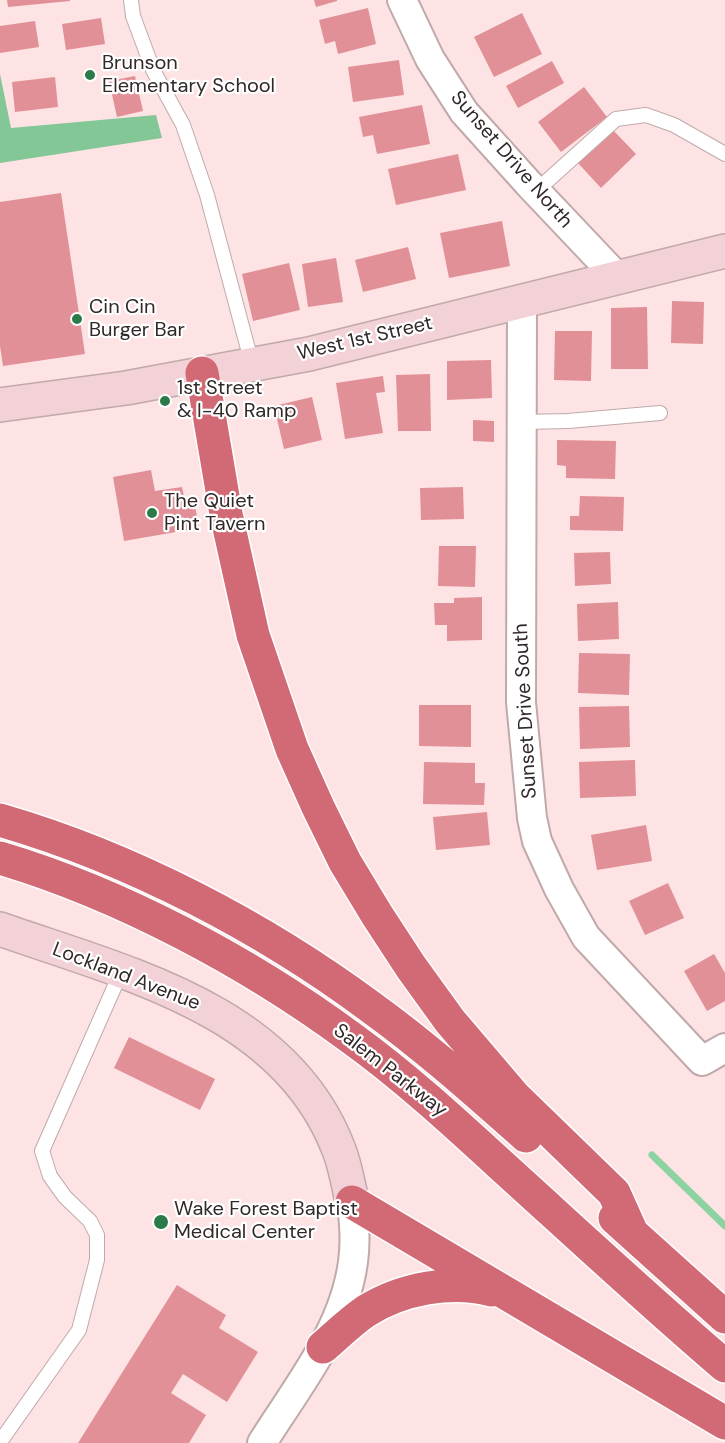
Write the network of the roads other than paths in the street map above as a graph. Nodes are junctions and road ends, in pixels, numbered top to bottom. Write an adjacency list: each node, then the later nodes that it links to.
1 (131, 0): 8 (lane)
2 (402, 0): 4 (street, Sunset Drive North)
3 (725, 154): 4 (lane)
4 (536, 191): 6 (street, Sunset Drive North)
5 (725, 251): 6 (main road, West 1st Street)
6 (618, 278): 7 (main road, West 1st Street)
7 (522, 301): 8 (main road, West 1st Street); 12 (street, Sunset Drive South)
8 (252, 364): 9 (main road, West 1st Street)
9 (202, 373): 10 (main road, West 1st Street); 19 (highway)
10 (0, 405)
11 (660, 413): 12 (lane)
12 (522, 422): 17 (street, Sunset Drive South)
13 (0, 820): 19 (highway, Salem Parkway)
14 (0, 858): 23 (highway, Salem Parkway)
15 (0, 929): 16 (main road, Lockland Avenue)
16 (121, 972): 18 (main road, Lockland Avenue); 25 (lane)
17 (714, 1055)
18 (352, 1202): 20 (highway); 22 (street, Lockland Avenue)
19 (632, 1233): 21 (highway, Salem Parkway)
20 (506, 1293): 22 (highway); 24 (highway)
21 (725, 1317)
22 (323, 1347): 26 (street, Lockland Avenue)
23 (725, 1366)
24 (725, 1424)
25 (0, 1442)
26 (262, 1443)

